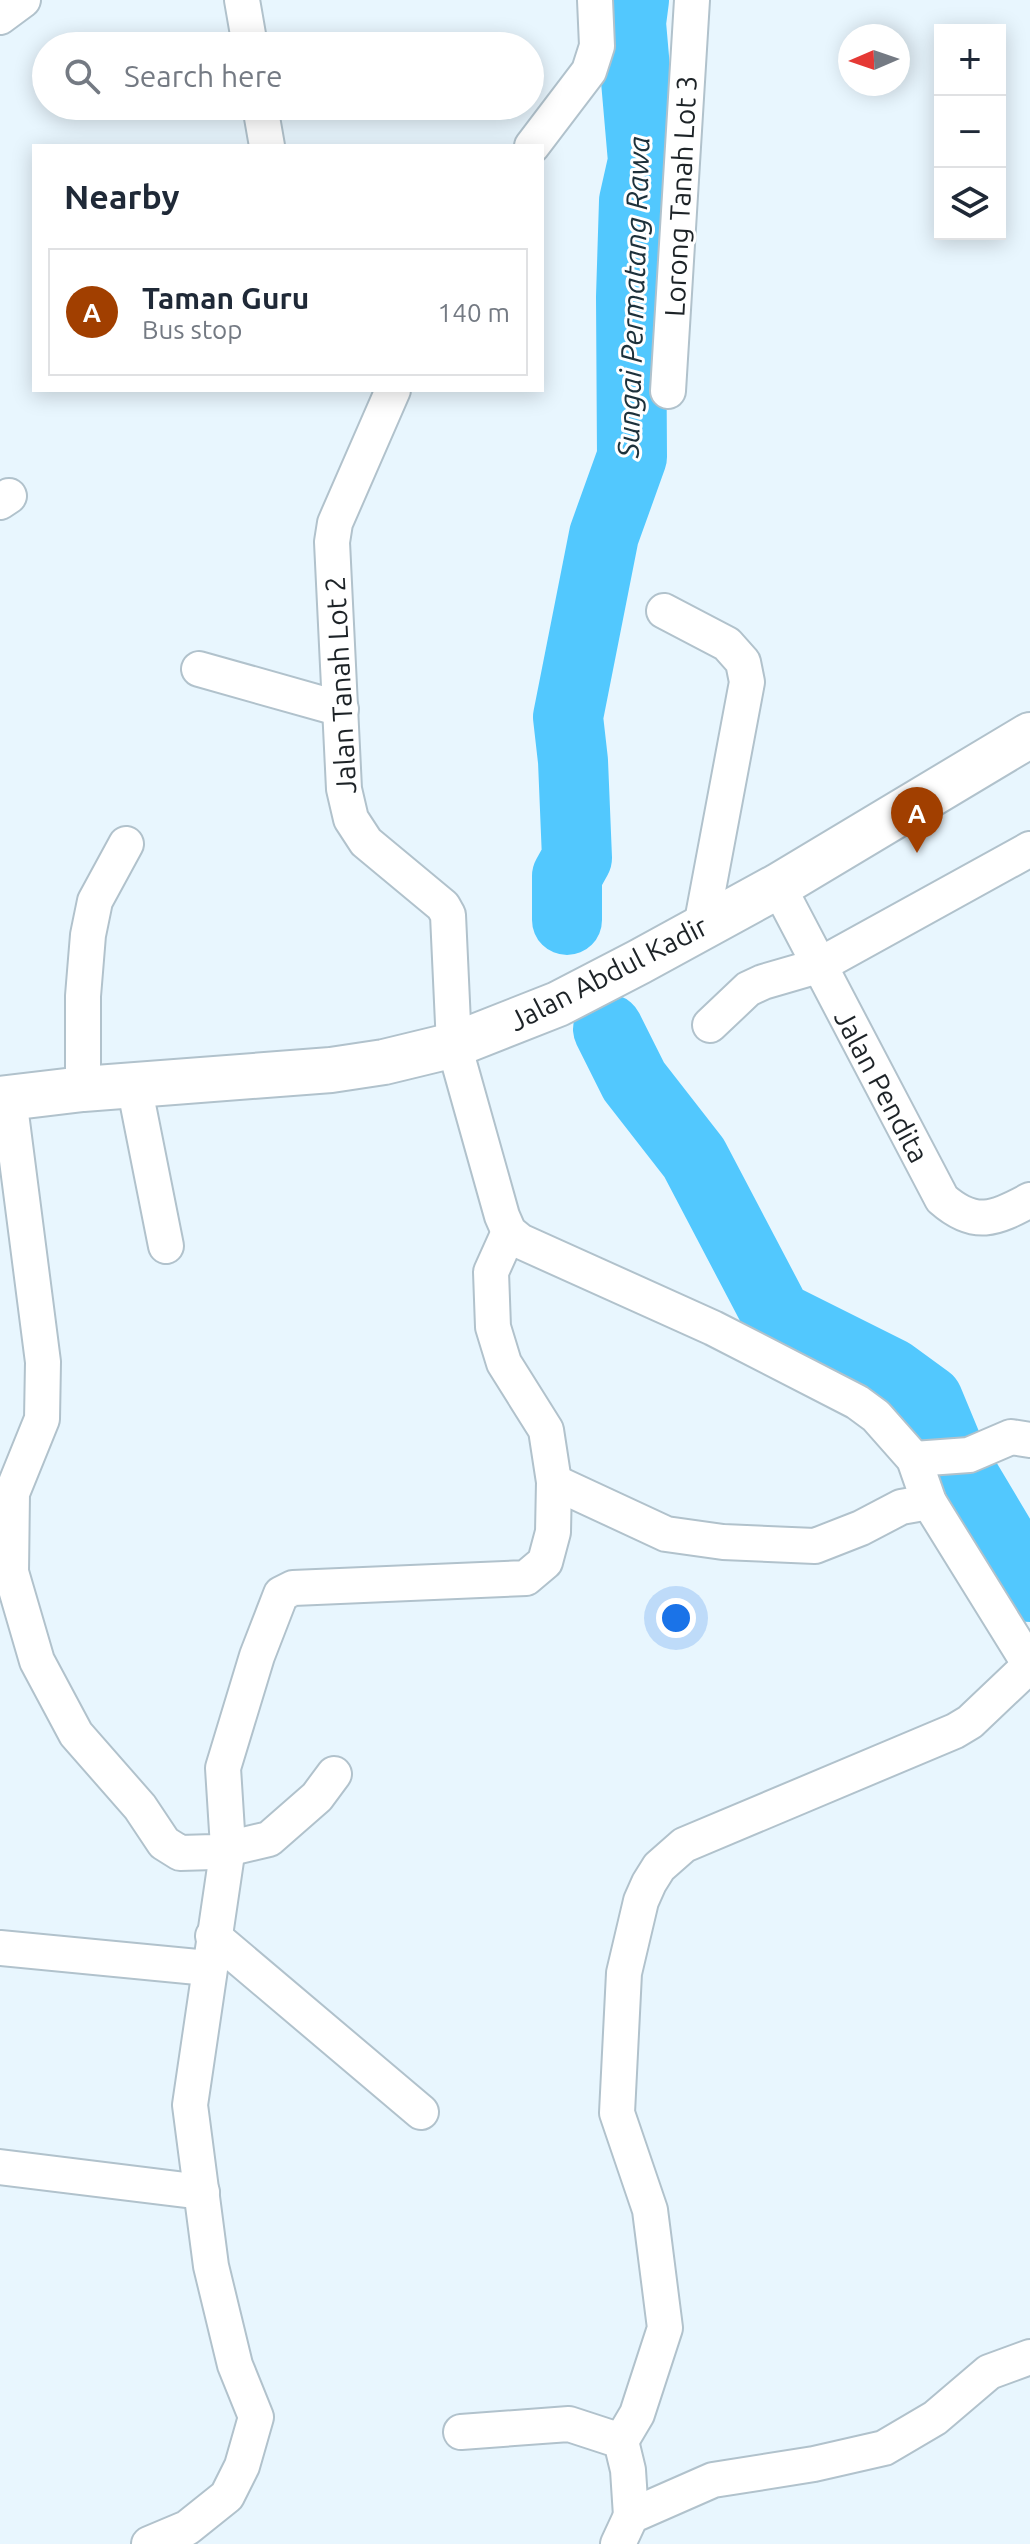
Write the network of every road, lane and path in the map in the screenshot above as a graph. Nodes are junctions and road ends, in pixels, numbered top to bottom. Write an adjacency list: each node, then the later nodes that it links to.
1 (23, 0): 5 (street)
2 (242, 0): 6 (street)
3 (595, 0): 9 (street)
4 (692, 0): 10 (street, Lorong Tanah Lot 3)
5 (0, 17)
6 (248, 32)
7 (262, 120): 8 (street)
8 (267, 144)
9 (534, 144)
10 (668, 391)
11 (392, 392): 14 (street, Jalan Tanah Lot 2)
12 (664, 611): 19 (street)
13 (199, 669): 14 (street)
14 (341, 709): 22 (street, Jalan Tanah Lot 2)
15 (1030, 735): 18 (main road, Jalan Abdul Kadir)
16 (126, 844): 24 (street)
17 (1030, 849): 20 (street)
18 (778, 886): 19 (main road, Jalan Abdul Kadir); 20 (street, Jalan Pendita)
19 (701, 927): 22 (main road, Jalan Abdul Kadir)
20 (818, 966): 21 (street); 26 (street, Jalan Pendita)
21 (710, 1025)
22 (454, 1045): 23 (main road, Jalan Abdul Kadir); 27 (street, Jalan Tanah Lot 2)
23 (134, 1085): 24 (main road, Jalan Abdul Kadir); 28 (street)
24 (83, 1089): 25 (main road, Jalan Abdul Kadir)
25 (4, 1099): 35 (street)
26 (1030, 1200)
27 (509, 1232): 30 (street); 31 (street)
28 (166, 1246)
29 (1030, 1440): 30 (street)
30 (923, 1458): 32 (street)
31 (554, 1482): 32 (street); 35 (street)
32 (929, 1502): 33 (street)
33 (1030, 1665): 43 (street)
34 (334, 1774): 35 (street)
35 (228, 1847): 37 (street)
36 (0, 1948): 37 (street)
37 (211, 1952): 38 (street); 40 (street)
38 (421, 2112)
39 (0, 2167): 40 (street)
40 (202, 2192): 45 (street)
41 (1030, 2357): 44 (street)
42 (461, 2432): 43 (street)
43 (621, 2441): 44 (street)
44 (624, 2530)
45 (192, 2536): 46 (street)
46 (149, 2544)

